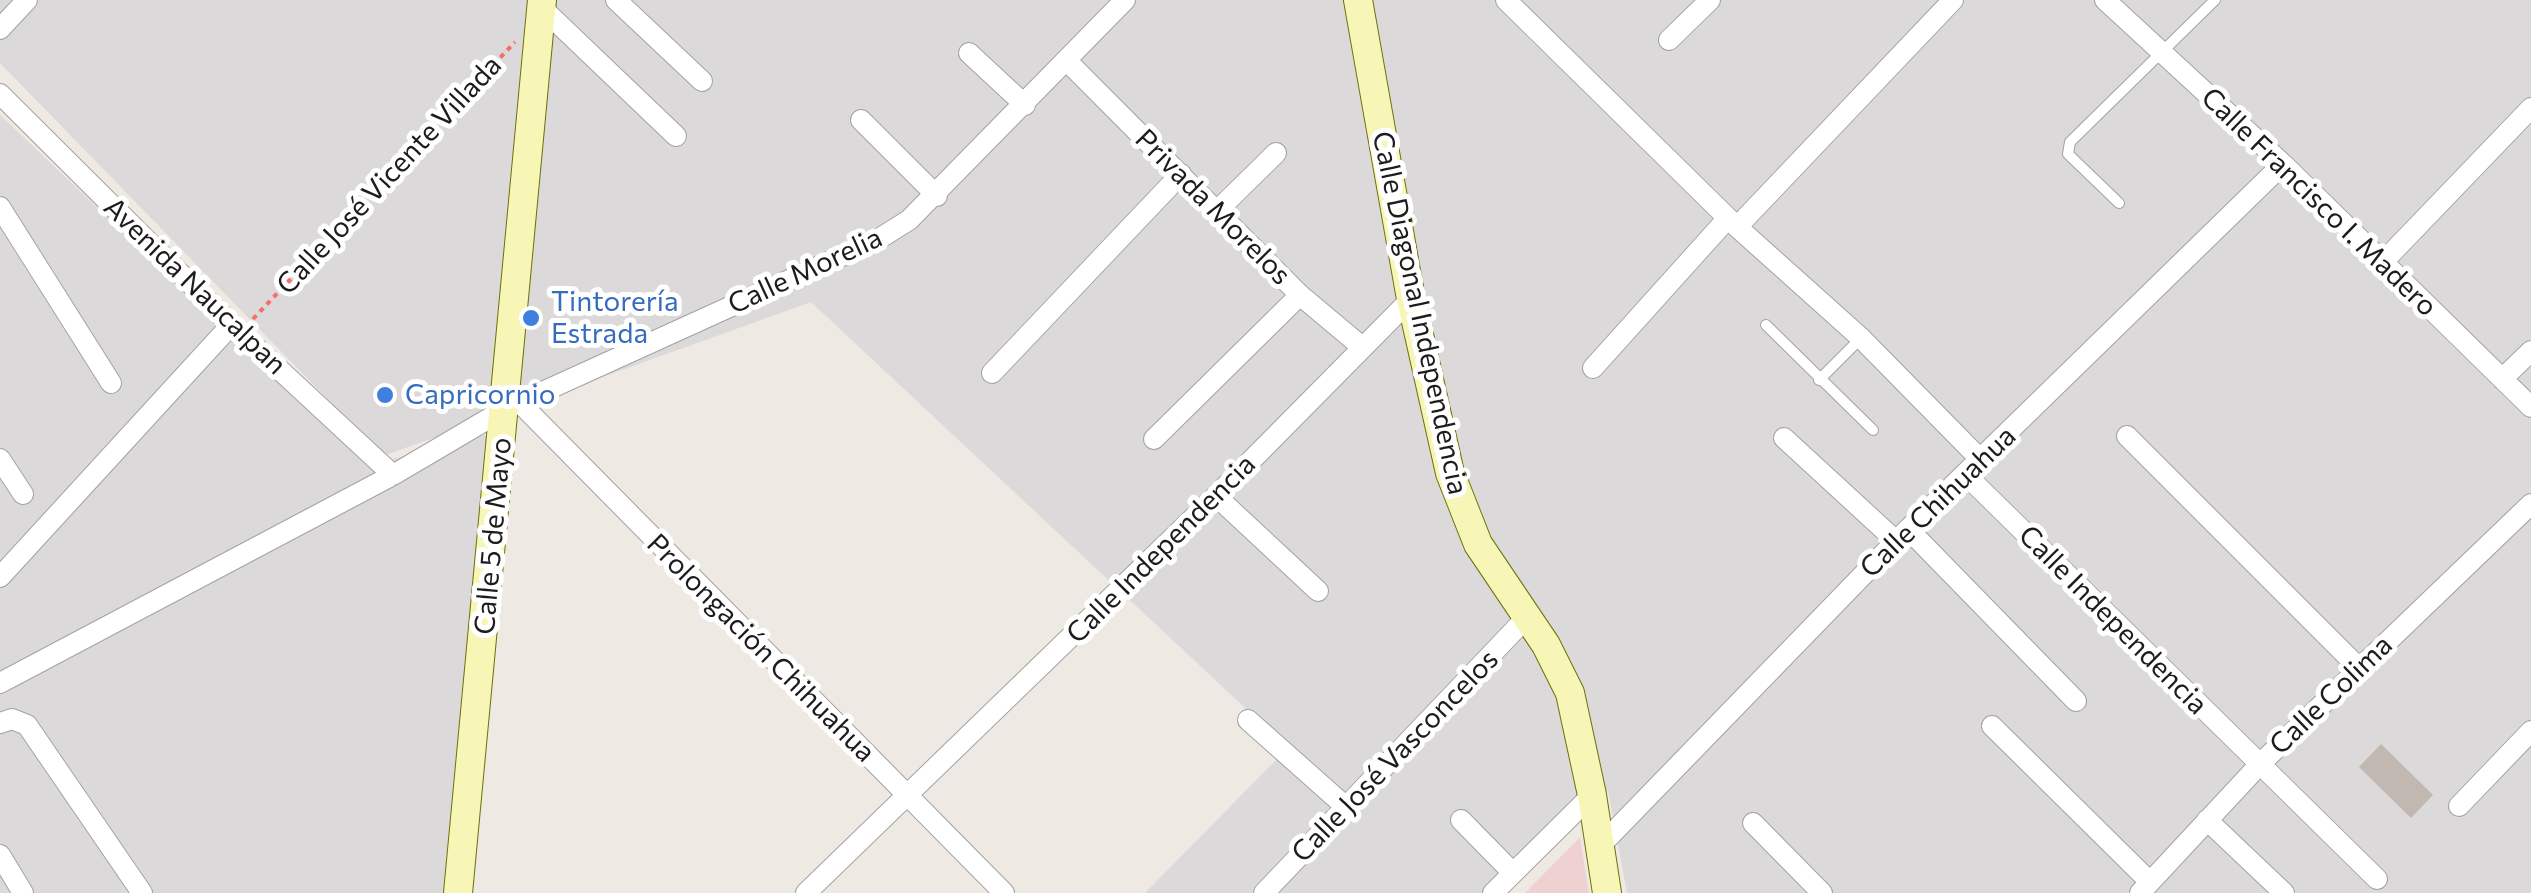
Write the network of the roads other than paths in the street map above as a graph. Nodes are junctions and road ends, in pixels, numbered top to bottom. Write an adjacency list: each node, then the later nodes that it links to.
1 (27, 0): 11 (street)
2 (616, 0): 16 (street)
3 (1125, 0): 15 (street, Calle Morelia)
4 (1358, 0): 32 (main road, Calle Diagonal Independencia)
5 (1506, 0): 29 (street, Calle Independencia)
6 (1710, 0): 12 (street)
7 (1953, 0): 29 (street)
8 (2105, 0): 13 (street, Calle Francisco I. Madero)
9 (2215, 0): 13 (lane)
10 (540, 8): 21 (street); 43 (main road, Calle 5 de Mayo)
11 (0, 28)
12 (1669, 40)
13 (2162, 52): 23 (street, Calle Francisco I. Madero); 26 (lane)
14 (969, 53): 18 (street)
15 (1068, 62): 18 (street, Calle Morelia); 24 (street, Privada Morelos)
16 (702, 80)
17 (0, 94): 34 (street, Avenida Naucalpan)
18 (1025, 105): 25 (street, Calle Morelia)
19 (2531, 108): 30 (street)
20 (861, 120): 25 (street)
21 (676, 136)
22 (1276, 154): 28 (street)
23 (2283, 164): 30 (street, Calle Francisco I. Madero); 50 (street, Calle Chihuahua)
24 (1181, 174): 28 (street, Privada Morelos); 39 (street)
25 (938, 196): 43 (street, Calle Morelia)
26 (2119, 203)
27 (0, 208): 42 (street)
28 (1218, 210): 31 (street, Privada Morelos)
29 (1733, 222): 35 (street, Calle Independencia); 38 (street)
30 (2382, 263): 40 (street, Calle Francisco I. Madero)
31 (1300, 295): 36 (street, Privada Morelos); 48 (street)
32 (1411, 299): 36 (street, Calle Independencia); 58 (main road, Calle Diagonal Independencia)
33 (1766, 324): 41 (lane)
34 (236, 328): 51 (street, Avenida Naucalpan); 56 (street)
35 (1861, 338): 41 (lane); 50 (street, Calle Independencia)
36 (1362, 347): 53 (street, Calle Independencia)
37 (2531, 351): 40 (street)
38 (1593, 368)
39 (992, 373)
40 (2502, 379): 44 (street, Calle Francisco I. Madero)
41 (1819, 380): 45 (lane)
42 (112, 383)
43 (512, 405): 51 (street, Calle Morelia); 68 (street, Prolongación Chihuahua); 81 (main road, Calle 5 de Mayo)
44 (2531, 407)
45 (1873, 430)
46 (2127, 436): 59 (street)
47 (1784, 438): 55 (street)
48 (1154, 439)
49 (0, 459): 52 (street)
50 (1974, 468): 55 (street, Calle Chihuahua); 66 (street, Calle Independencia)
51 (393, 475): 60 (street, Calle Morelia)
52 (23, 494)
53 (1216, 496): 57 (street); 68 (street, Calle Independencia)
54 (2531, 504): 59 (street, Calle Colima)
55 (1902, 535): 61 (street); 74 (street, Calle Chihuahua)
56 (0, 577)
57 (1318, 591)
58 (1526, 618): 67 (main road, Calle Diagonal Independencia); 70 (street, Calle José Vasconcelos)
59 (2358, 667): 66 (street, Calle Colima)
60 (0, 683)
61 (2076, 701)
62 (1248, 720): 70 (street)
63 (0, 723): 80 (street)
64 (1992, 726): 78 (street)
65 (2531, 730): 69 (street)
66 (2260, 764): 72 (street, Calle Colima); 77 (street, Calle Independencia)
67 (1592, 796): 74 (main road, Calle Diagonal Independencia); 76 (street)
68 (908, 797): 82 (street, Calle Independencia); 83 (street, Prolongación Chihuahua)
69 (2459, 806)
70 (1346, 808): 84 (street, Calle José Vasconcelos)
71 (1461, 820): 76 (street)
72 (2207, 820): 78 (street, Calle Colima); 88 (street)
73 (1753, 823): 87 (street)
74 (1600, 846): 86 (main road, Calle Diagonal Independencia)
75 (0, 855): 79 (street)
76 (1513, 873): 85 (street)
77 (2377, 878)
78 (2145, 888)
79 (19, 891)
80 (142, 893)
81 (458, 893)
82 (806, 893)
83 (1004, 893)
84 (1264, 893)
85 (1493, 893)
86 (1606, 893)
87 (1822, 893)
88 (2284, 893)

